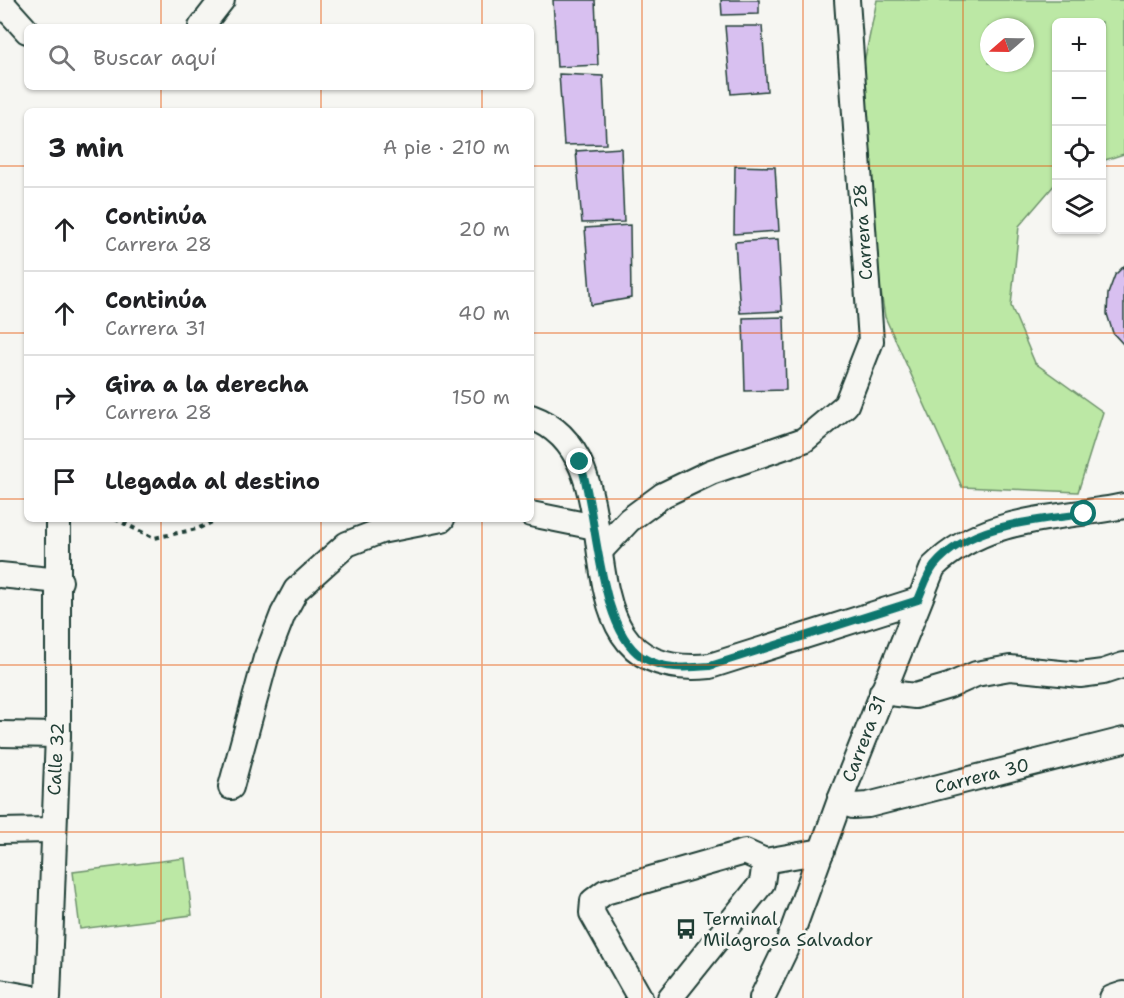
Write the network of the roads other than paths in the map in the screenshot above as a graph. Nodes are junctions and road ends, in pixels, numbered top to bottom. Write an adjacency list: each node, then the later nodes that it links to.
1 (222, 0): 4 (street)
2 (848, 0): 12 (street, Carrera 28)
3 (0, 1): 5 (street)
4 (203, 24)
5 (24, 29)
6 (534, 418): 11 (street)
7 (1124, 506): 15 (street, Carrera 31)
8 (534, 515): 11 (street)
9 (58, 522): 14 (street, Calle 32)
10 (427, 522): 21 (street)
11 (595, 527): 12 (street)
12 (600, 551): 15 (street)
13 (0, 574): 14 (street)
14 (60, 582): 19 (street, Calle 32)
15 (918, 600): 17 (street, Carrera 31)
16 (1124, 665): 17 (street)
17 (882, 692): 22 (street, Carrera 31)
18 (0, 734): 19 (street)
19 (58, 735): 23 (street, Calle 32)
20 (1124, 740): 22 (street, Carrera 30)
21 (231, 787)
22 (840, 800): 25 (street, Carrera 31)
23 (52, 830): 24 (street); 30 (street, Calle 32)
24 (0, 831)
25 (822, 851): 26 (street); 33 (street, Carrera 31)
26 (765, 861): 31 (street); 32 (street)
27 (0, 992): 29 (street)
28 (1124, 994): 34 (street)
29 (33, 998)
30 (48, 998)
31 (640, 998)
32 (670, 998)
33 (762, 998)
34 (1112, 998)

